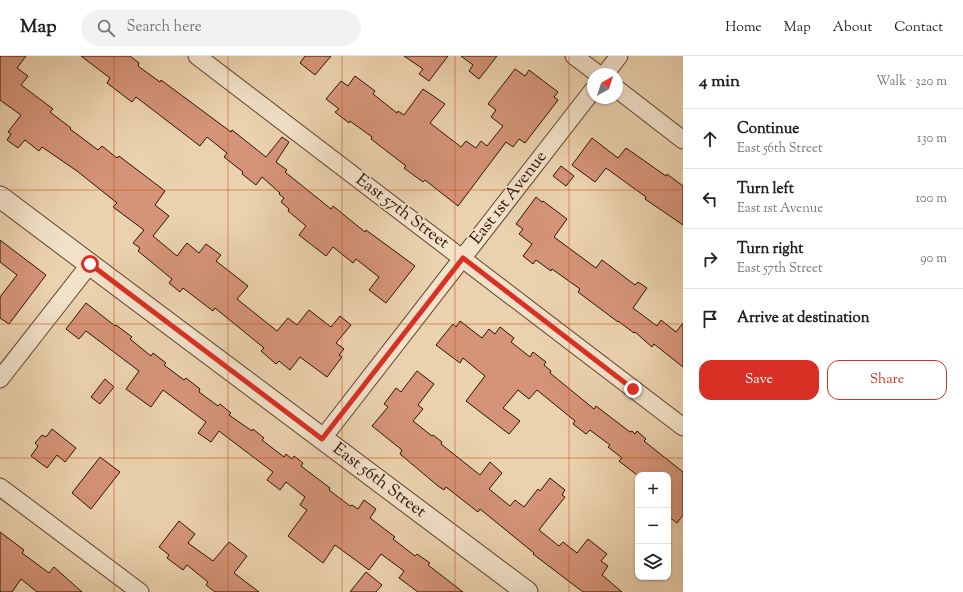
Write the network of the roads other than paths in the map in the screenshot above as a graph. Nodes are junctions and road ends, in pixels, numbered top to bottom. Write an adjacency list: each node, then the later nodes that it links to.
1 (197, 56): 10 (street, East 57th Street)
2 (574, 56): 4 (street)
3 (619, 56): 5 (street)
4 (590, 68)
5 (610, 68)
6 (623, 94): 8 (street)
7 (587, 98): 10 (street, East 1st Avenue)
8 (683, 140)
9 (0, 197): 11 (street, East 56th Street)
10 (463, 258): 13 (street, East 57th Street); 14 (street, East 1st Avenue)
11 (90, 264): 12 (street); 14 (street, East 56th Street)
12 (0, 379)
13 (683, 427)
14 (322, 439): 17 (street, East 56th Street)
15 (0, 487): 16 (street)
16 (140, 592)
17 (527, 592)

